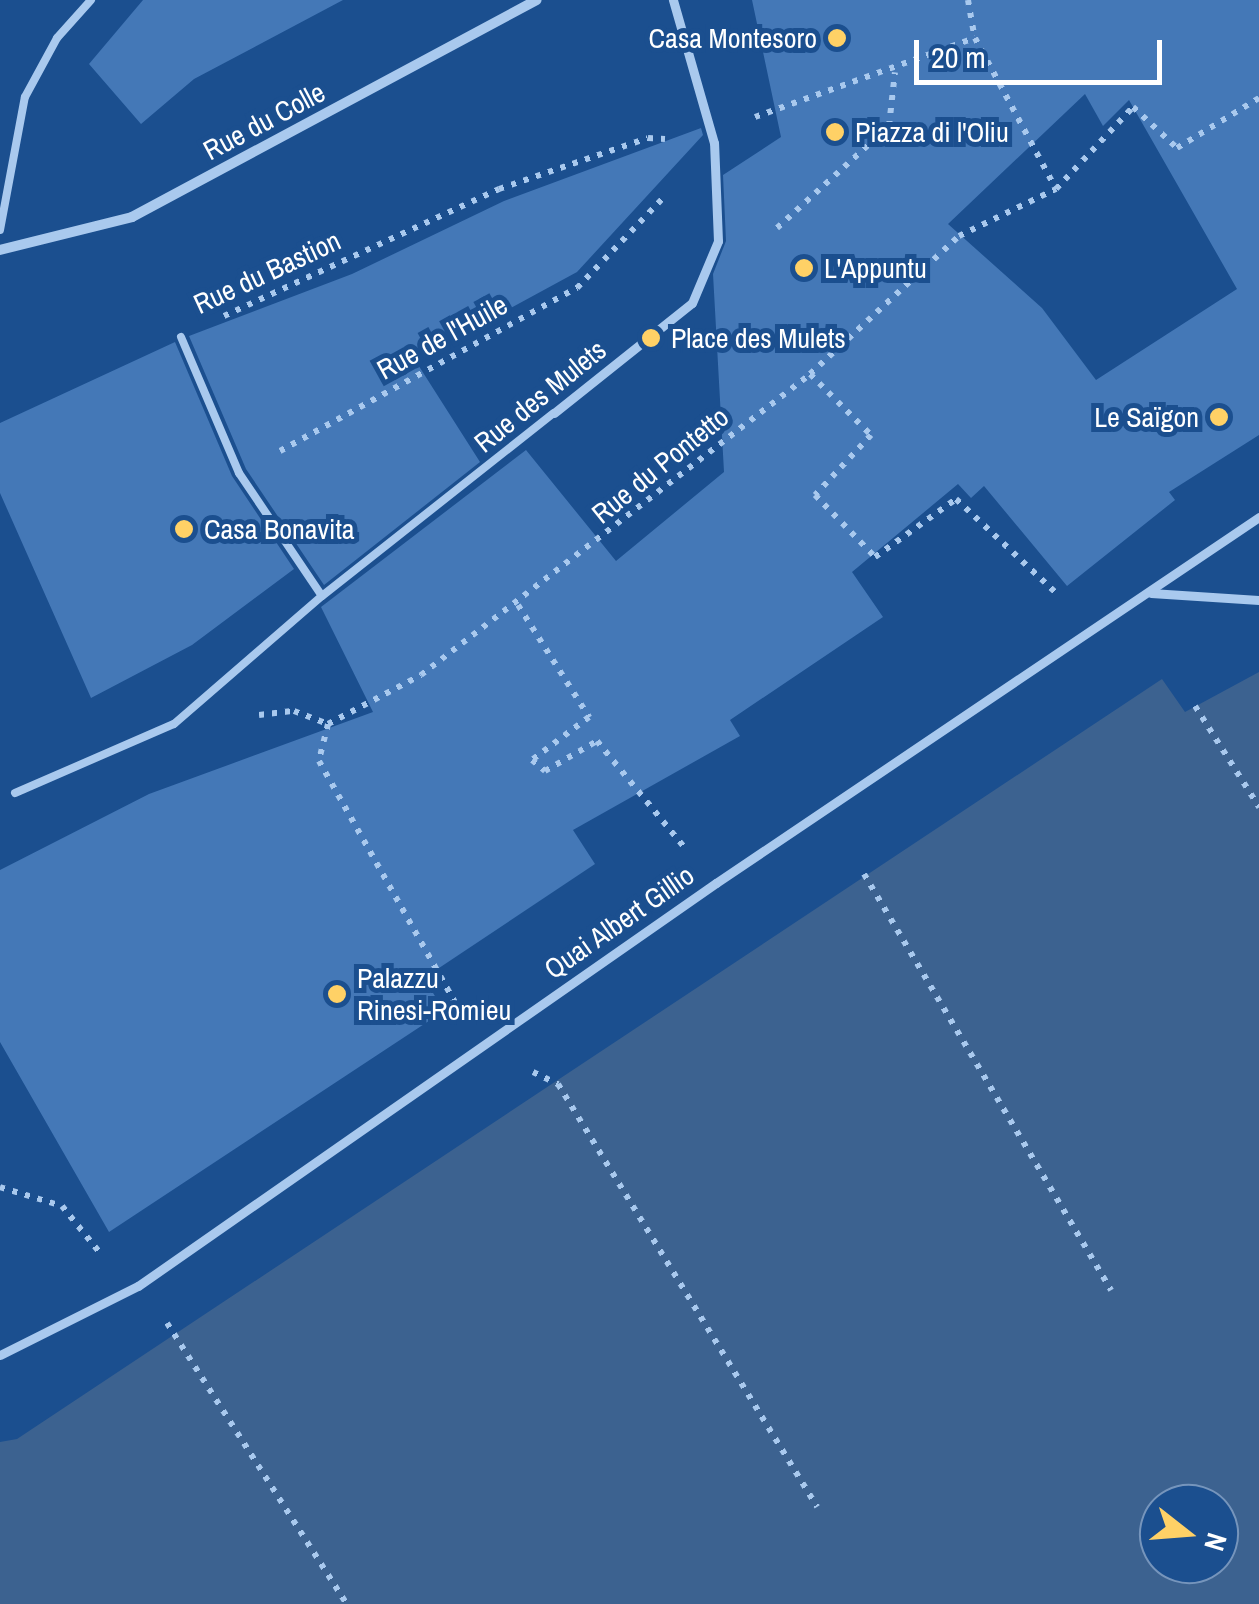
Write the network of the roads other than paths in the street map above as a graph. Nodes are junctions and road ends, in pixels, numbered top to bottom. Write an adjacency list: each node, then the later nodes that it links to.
1 (91, 0): 4 (lane)
2 (536, 0): 5 (street, Rue du Colle)
3 (673, 0): 7 (street, Rue des Mulets)
4 (0, 230)
5 (0, 250)
6 (180, 337): 10 (lane, Rue du Bastion)
7 (554, 413): 10 (lane, Rue des Mulets)
8 (1259, 518): 9 (street, Quai Albert Gillio)
9 (1151, 593): 11 (street); 13 (street, Quai Albert Gillio)
10 (322, 596): 12 (lane, Rue des Mulets)
11 (1259, 600)
12 (15, 793)
13 (0, 1355)

